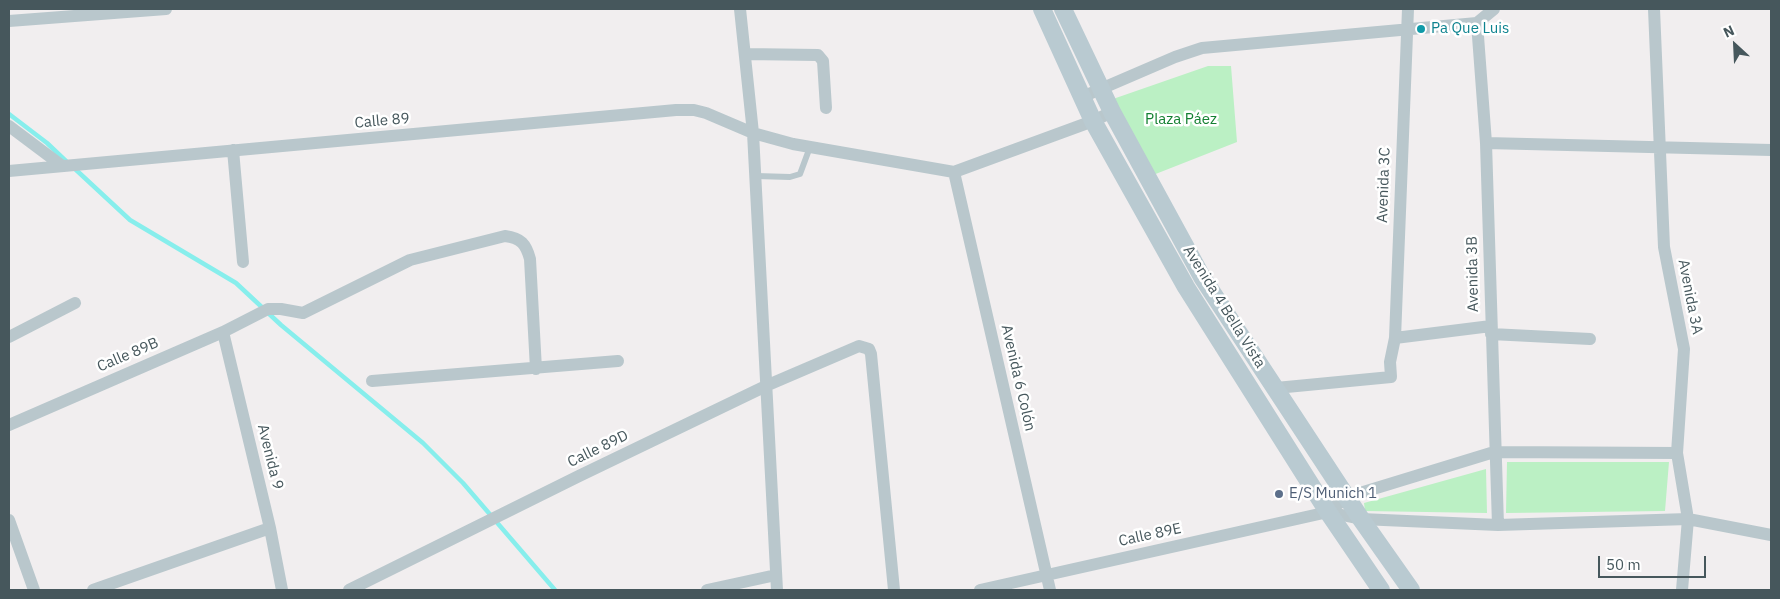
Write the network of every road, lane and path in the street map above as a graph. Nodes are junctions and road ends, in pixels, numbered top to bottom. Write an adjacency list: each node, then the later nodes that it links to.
1 (166, 9): 8 (street)
2 (740, 9): 12 (street)
3 (1042, 9): 14 (street, Avenida 4 Bella Vista)
4 (1063, 9): 13 (street, Avenida 4 Bella Vista)
5 (1408, 9): 11 (street, Avenida 3C)
6 (1493, 9): 10 (street)
7 (1654, 9): 21 (street, Avenida 3A)
8 (29, 14): 9 (street)
9 (9, 20)
10 (1477, 23): 11 (street); 20 (street, Avenida 3B)
11 (1406, 30): 13 (street); 34 (street, Avenida 3C)
12 (745, 54): 15 (street); 19 (street)
13 (1100, 89): 14 (street); 16 (street, Avenida 4 Bella Vista)
14 (1082, 97): 17 (street, Avenida 4 Bella Vista)
15 (826, 108)
16 (1112, 112): 17 (street); 40 (street, Avenida 4 Bella Vista)
17 (1093, 121): 27 (street); 45 (street, Avenida 4 Bella Vista)
18 (9, 126): 25 (street)
19 (753, 133): 22 (street, Calle 89); 23 (street, Calle 89); 28 (street)
20 (1486, 142): 21 (street); 31 (street, Avenida 3B)
21 (1660, 146): 24 (street); 43 (street, Avenida 3A)
22 (810, 147): 27 (street, Calle 89); 28 (lane)
23 (233, 150): 25 (street, Calle 89); 29 (street)
24 (1771, 150)
25 (61, 165): 26 (street, Calle 89)
26 (9, 171)
27 (954, 172): 53 (street, Avenida 6 Colón)
28 (756, 176): 39 (street)
29 (243, 262)
30 (75, 303): 33 (street)
31 (1491, 330): 34 (street); 35 (street); 42 (street, Avenida 3B)
32 (223, 332): 37 (street, Calle 89B); 41 (street, Calle 89B); 50 (street, Avenida 9)
33 (9, 337)
34 (1395, 338): 40 (street, Avenida 3C)
35 (1590, 339)
36 (618, 361): 37 (street)
37 (536, 369): 38 (street)
38 (372, 381)
39 (768, 385): 52 (street); 57 (street, Calle 89D); 60 (street, Calle 89D)
40 (1276, 388): 44 (street, Avenida 4 Bella Vista)
41 (9, 425)
42 (1494, 452): 43 (street); 44 (street); 49 (street, Avenida 3B)
43 (1677, 453): 47 (street, Avenida 3A)
44 (1347, 497): 45 (street); 46 (street, Avenida 4 Bella Vista)
45 (1328, 512): 46 (street); 53 (street, Calle 89E); 63 (street, Avenida 4 Bella Vista)
46 (1361, 519): 49 (street); 64 (street, Avenida 4 Bella Vista)
47 (1688, 519): 49 (street); 51 (street); 65 (street, Avenida 3A)
48 (9, 520): 54 (street)
49 (1498, 525)
50 (270, 528): 55 (street); 56 (street, Avenida 9)
51 (1771, 534)
52 (776, 575): 58 (street); 59 (street)
53 (1046, 575): 61 (street, Calle 89E); 62 (street, Avenida 6 Colón)
54 (34, 590)
55 (93, 590)
56 (282, 590)
57 (349, 590)
58 (707, 590)
59 (778, 590)
60 (894, 590)
61 (980, 590)
62 (1050, 590)
63 (1381, 590)
64 (1411, 590)
65 (1682, 590)

